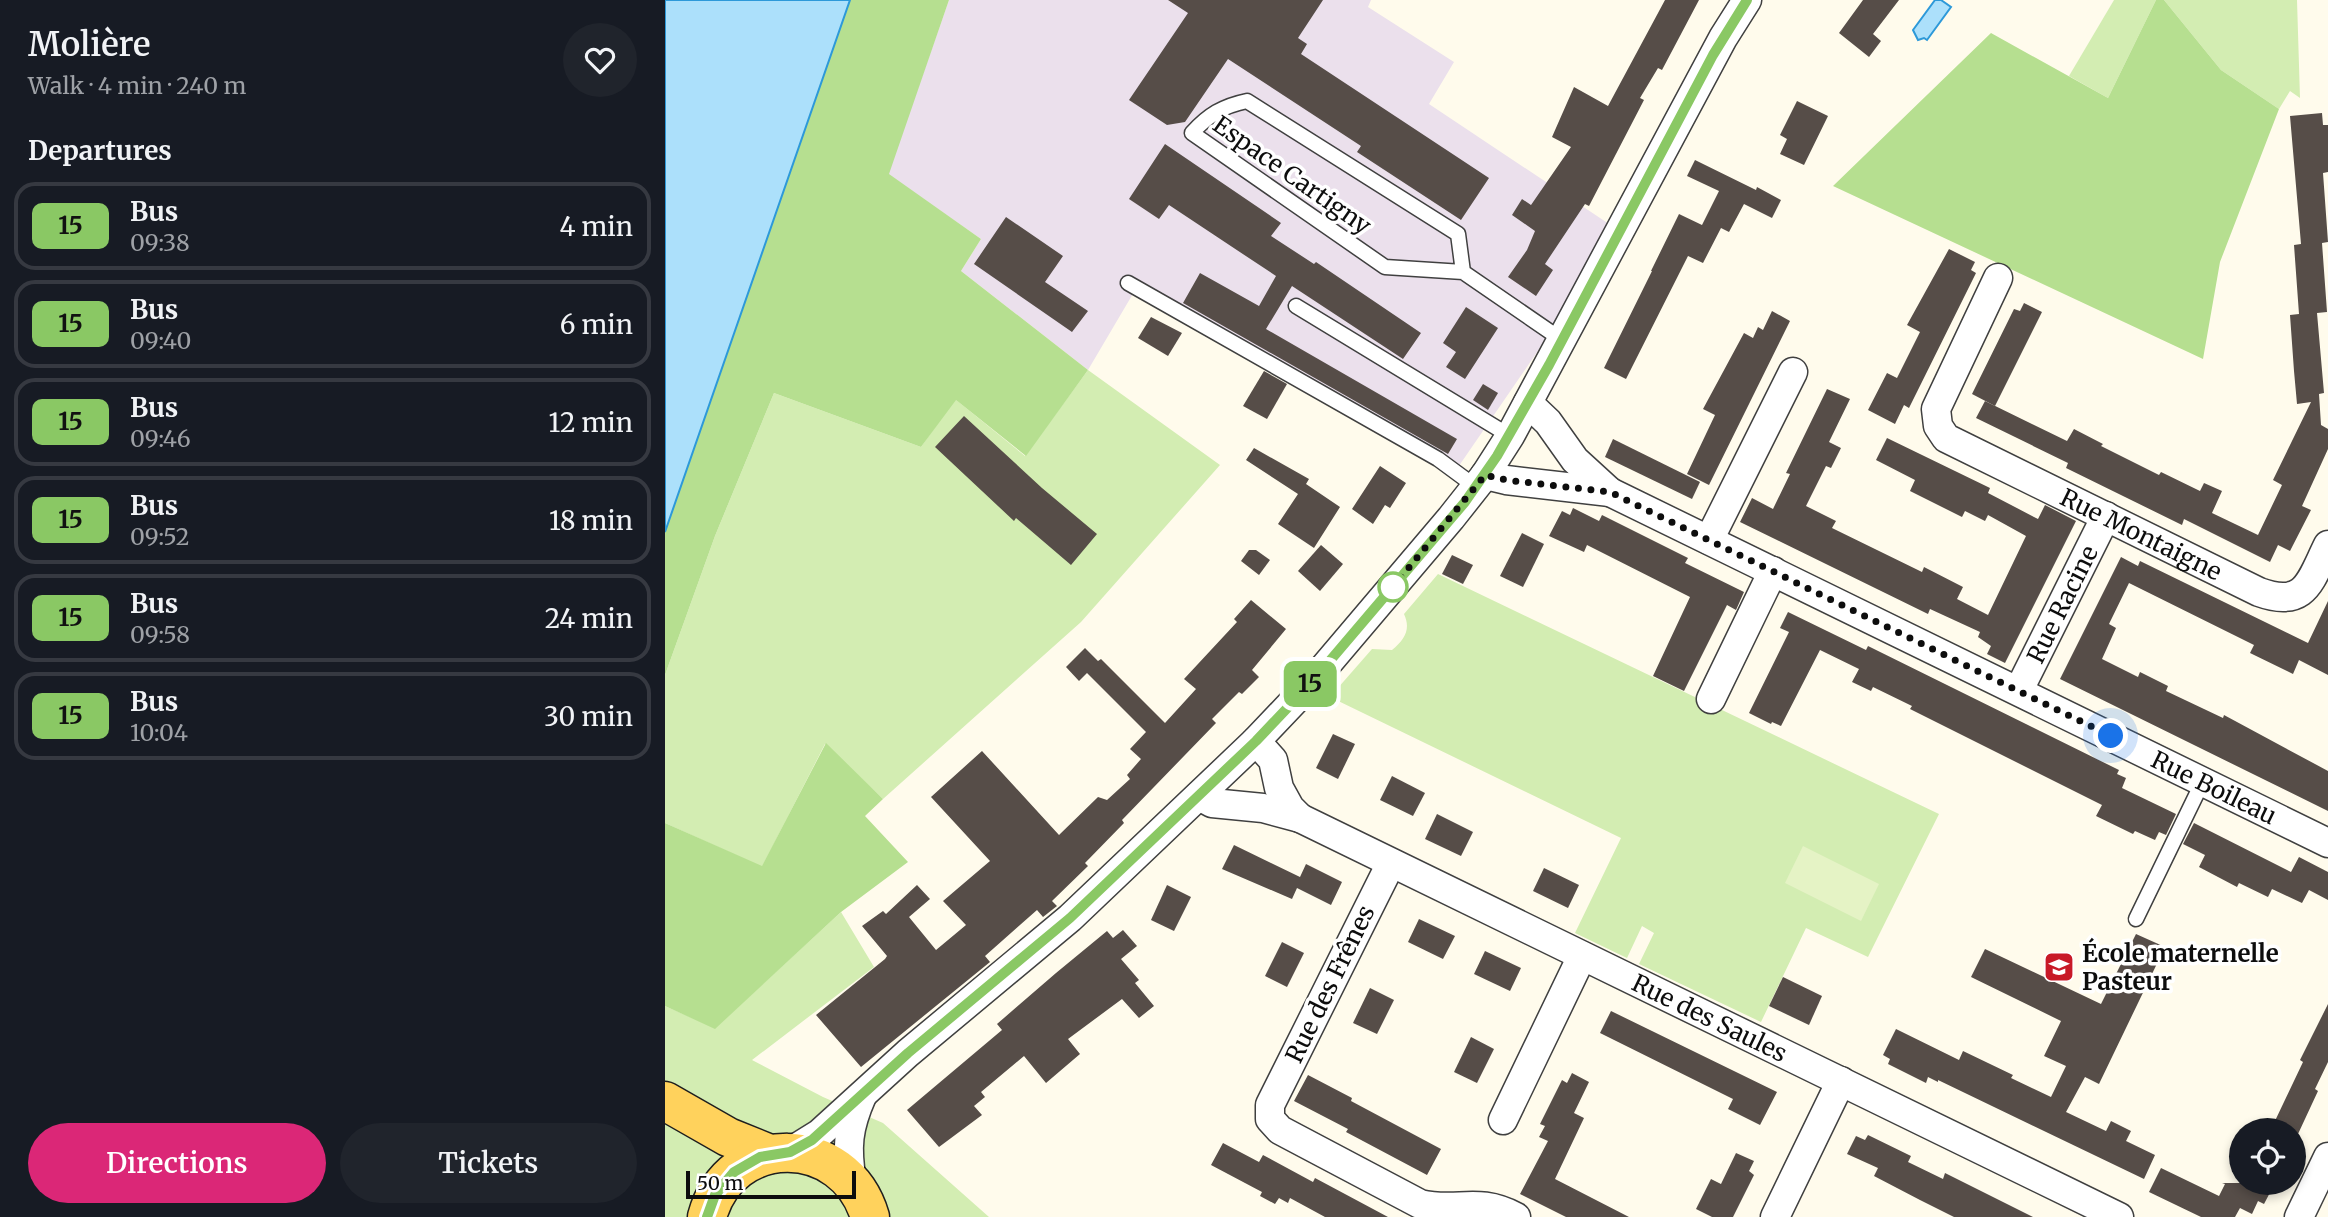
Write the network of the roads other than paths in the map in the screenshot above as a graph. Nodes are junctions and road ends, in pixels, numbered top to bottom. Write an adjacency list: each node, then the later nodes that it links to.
1 (1747, 0): 6 (street)
2 (1463, 272): 2 (lane, Espace Cartigny); 6 (lane)
3 (1998, 278): 12 (street, Rue Montaigne)
4 (1128, 283): 10 (lane)
5 (1296, 306): 9 (lane)
6 (1562, 340): 8 (street)
7 (1793, 372): 13 (street)
8 (1528, 403): 9 (street); 11 (street, Rue Boileau)
9 (1510, 436): 10 (street)
10 (1481, 481): 11 (street, Rue Boileau); 18 (street)
11 (1610, 492): 13 (street, Rue Boileau)
12 (2106, 516): 14 (street, Rue Montaigne); 16 (street, Rue Racine)
13 (1709, 540): 15 (street, Rue Boileau)
14 (2328, 545)
15 (1773, 571): 16 (street, Rue Boileau); 17 (street)
16 (2019, 690): 19 (street, Rue Boileau)
17 (1711, 699)
18 (1256, 741): 20 (street); 21 (street, Rue des Saules)
19 (2203, 781): 22 (street, Rue Boileau); 24 (lane)
20 (1199, 796): 21 (street, Rue des Saules); 27 (street)
21 (1300, 818): 23 (street, Rue des Saules)
22 (2328, 843)
23 (1391, 863): 25 (street, Rue des Saules); 35 (street, Rue des Frênes)
24 (2136, 919)
25 (1582, 956): 26 (street, Rue des Saules); 29 (street)
26 (1841, 1081): 33 (street, Rue des Saules); 36 (street)
27 (864, 1094): 30 (street); 32 (street)
28 (671, 1104): 30 (main road); 34 (main road)
29 (1503, 1120)
30 (780, 1153): 32 (main road); 34 (main road)
31 (2328, 1157): 38 (street)
32 (868, 1205)
33 (2080, 1208): 37 (street, Rue des Saules)
34 (708, 1211)
35 (1516, 1217)
36 (1776, 1217)
37 (2119, 1217)
38 (2299, 1217)

